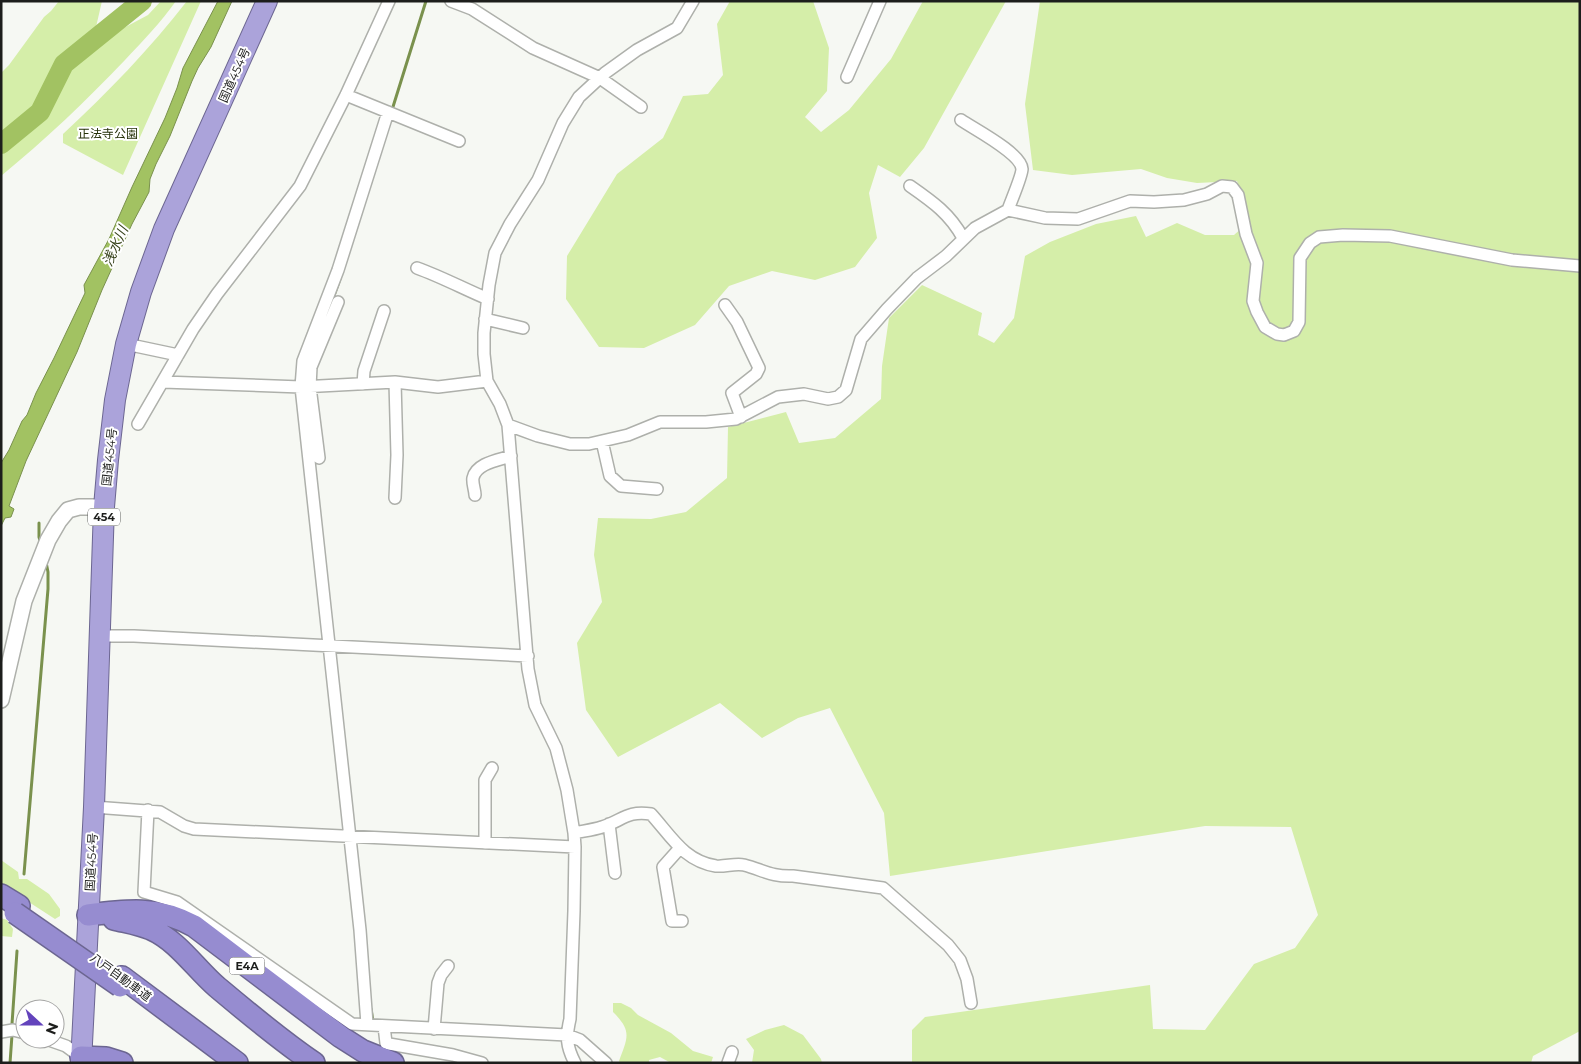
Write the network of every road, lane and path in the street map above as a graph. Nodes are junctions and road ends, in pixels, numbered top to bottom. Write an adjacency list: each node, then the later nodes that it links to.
1 (267, 1): 24 (highway, 国道454号 / 454)
2 (389, 1): 8 (street)
3 (452, 1): 7 (street)
4 (693, 1): 7 (street)
5 (880, 1): 6 (street)
6 (847, 77)
7 (600, 78): 9 (street); 18 (street)
8 (346, 95): 10 (street); 25 (street)
9 (641, 107)
10 (388, 112): 12 (street); 30 (street)
11 (961, 120): 14 (street)
12 (458, 141)
13 (910, 186): 15 (street)
14 (1008, 210): 15 (street); 16 (street)
15 (964, 238): 31 (street)
16 (1580, 266)
17 (418, 268): 18 (street)
18 (488, 299): 22 (street)
19 (338, 302): 30 (street)
20 (725, 305): 31 (street)
21 (384, 310): 29 (street)
22 (486, 319): 23 (street); 26 (street)
23 (523, 328)
24 (126, 344): 25 (street); 40 (highway, 国道454号 / 454)
25 (178, 355): 27 (street)
26 (487, 381): 28 (street); 33 (street)
27 (163, 382): 30 (street); 32 (street)
28 (395, 382): 29 (street); 39 (street)
29 (362, 384): 30 (street)
30 (306, 387): 36 (street); 42 (street)
31 (740, 417): 34 (street)
32 (138, 424)
33 (508, 424): 34 (street); 35 (street)
34 (602, 441): 37 (street)
35 (511, 456): 38 (street); 43 (street)
36 (319, 458)
37 (656, 489)
38 (475, 494)
39 (395, 498)
40 (104, 507): 41 (highway, 国道454号 / 454); 44 (street)
41 (100, 636): 42 (street); 46 (highway, 国道454号 / 454)
42 (328, 646): 43 (street); 50 (street)
43 (528, 656): 49 (street)
44 (1, 700)
45 (492, 768): 51 (street)
46 (94, 808): 47 (street); 57 (highway, 国道454号 / 454)
47 (148, 810): 50 (street); 62 (street)
48 (609, 824): 49 (street); 53 (street); 54 (street)
49 (574, 833): 52 (street)
50 (349, 836): 51 (street); 62 (street)
51 (485, 843): 52 (street)
52 (575, 847): 67 (street)
53 (680, 848): 58 (street); 61 (street)
54 (615, 873)
55 (1, 895): 56 (highway, 八戸自動車道)
56 (12, 908): 60 (highway, 八戸自動車道)
57 (88, 915): 69 (highway, 国道454号 / 454); 73 (highway, E4A); 74 (highway, E4A)
58 (682, 921)
59 (448, 966): 64 (street)
60 (121, 982): 71 (highway, 八戸自動車道); 72 (highway, 八戸自動車道)
61 (971, 1003)
62 (367, 1024): 63 (street)
63 (384, 1026): 64 (street); 75 (street)
64 (434, 1029): 67 (street)
65 (15, 1030): 66 (street)
66 (1, 1032)
67 (566, 1035): 76 (street); 77 (street)
68 (65, 1046): 69 (street)
69 (87, 1061): 70 (highway)
70 (122, 1063)
71 (224, 1063)
72 (237, 1063)
73 (314, 1063)
74 (393, 1063)
75 (482, 1063)
76 (575, 1063)
77 (606, 1063)

